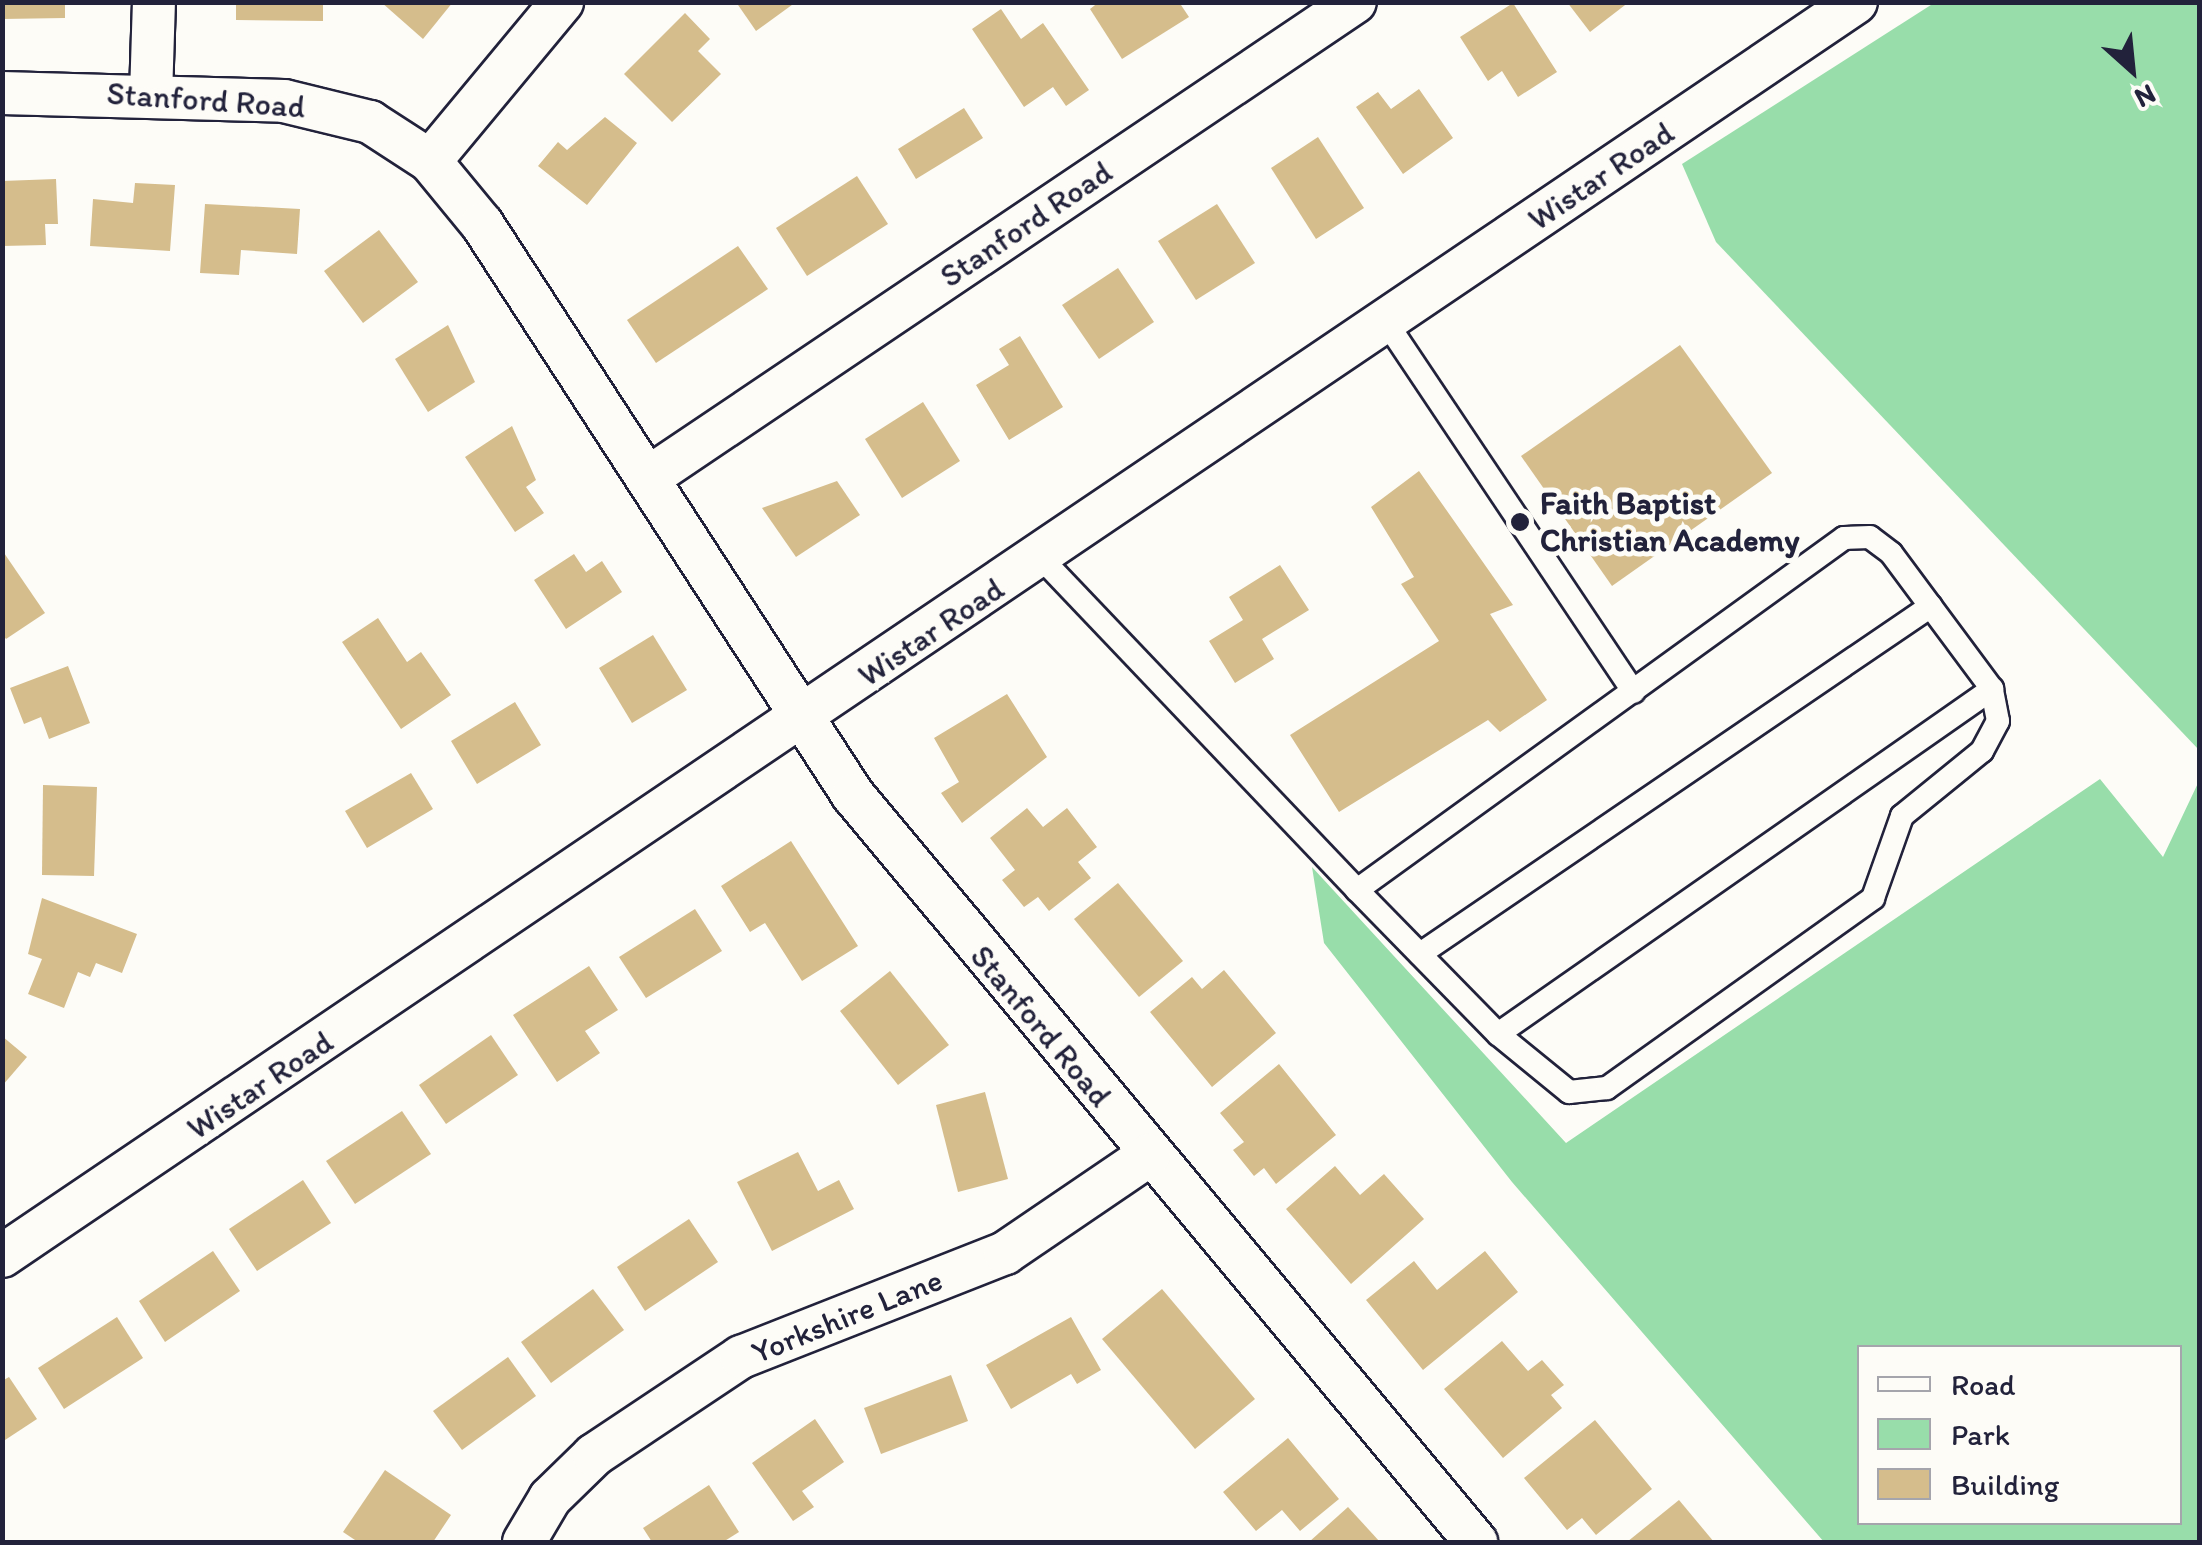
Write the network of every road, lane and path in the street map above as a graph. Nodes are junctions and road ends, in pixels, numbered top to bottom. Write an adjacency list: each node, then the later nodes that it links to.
1 (154, 2): 6 (street)
2 (562, 2): 7 (street)
3 (1355, 2): 9 (street, Stanford Road)
4 (1856, 2): 8 (street, Wistar Road)
5 (2, 93): 6 (street, Stanford Road)
6 (152, 96): 7 (street, Stanford Road)
7 (430, 161): 9 (street, Stanford Road)
8 (1386, 322): 10 (street, Wistar Road); 13 (lane)
9 (648, 478): 14 (street, Stanford Road)
10 (1041, 558): 14 (street, Wistar Road); 15 (lane)
11 (1931, 606): 12 (lane); 13 (lane); 16 (lane)
12 (1992, 689): 17 (lane); 17 (lane)
13 (1634, 692): 15 (lane)
14 (805, 718): 18 (street, Stanford Road); 19 (street, Wistar Road)
15 (1356, 890): 16 (lane)
16 (1420, 954): 17 (lane)
17 (1498, 1034)
18 (1148, 1155): 20 (street, Yorkshire Lane); 21 (street, Stanford Road)
19 (2, 1256)
20 (524, 1542)
21 (1476, 1542)

